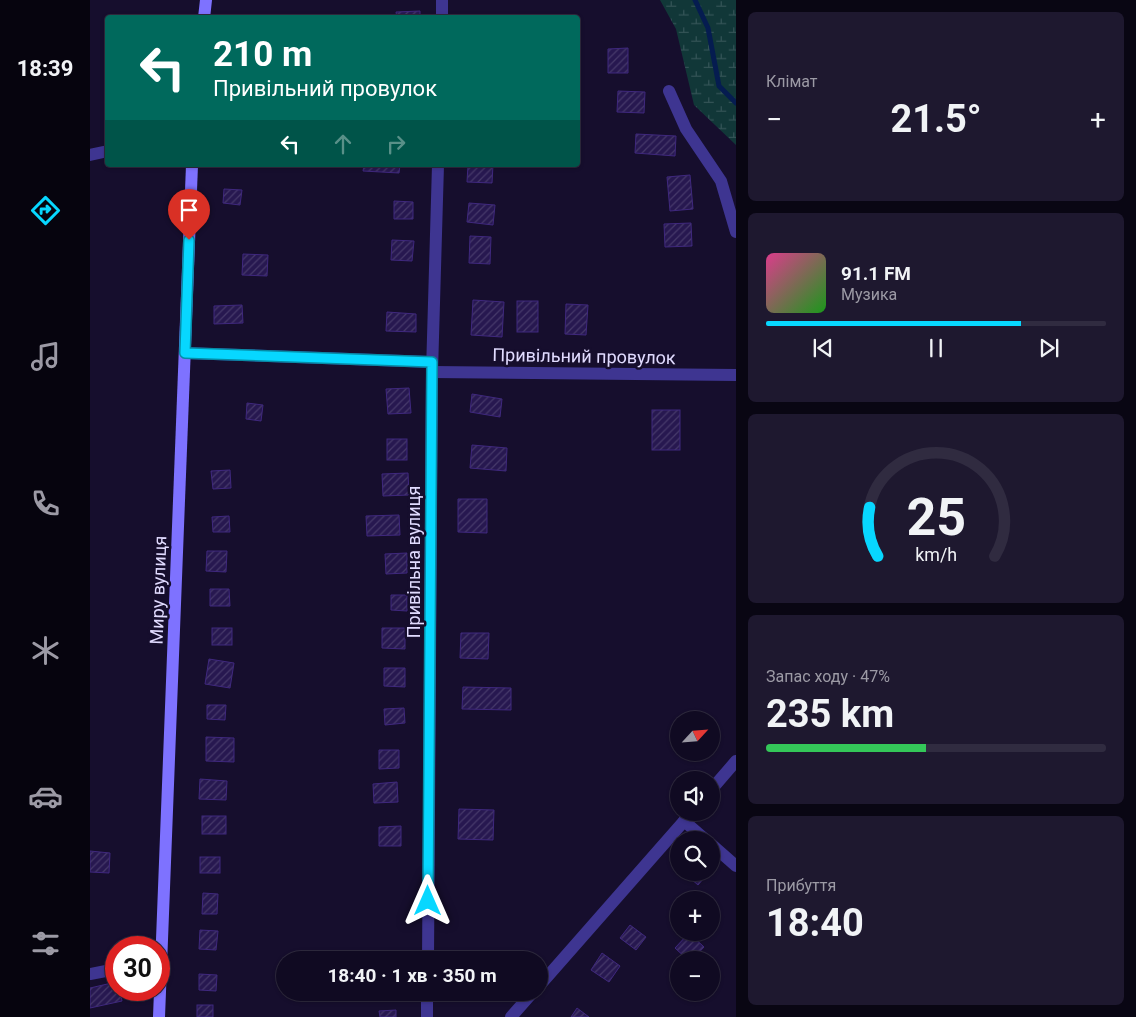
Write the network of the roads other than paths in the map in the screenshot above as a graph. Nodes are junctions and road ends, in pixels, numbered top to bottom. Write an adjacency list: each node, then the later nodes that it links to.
1 (206, 0): 3 (street)
2 (442, 0): 4 (street)
3 (204, 15)
4 (442, 15)
5 (670, 91): 10 (street)
6 (105, 152): 7 (street)
7 (90, 155)
8 (192, 167): 11 (street, Миру вулиця)
9 (438, 167): 12 (street, Привільна вулиця)
10 (736, 232)
11 (185, 353): 12 (street, Привільний провулок); 21 (street, Миру вулиця)
12 (432, 367): 13 (street, Привільний провулок); 22 (street, Привільна вулиця)
13 (736, 375)
14 (736, 761): 15 (street)
15 (720, 780)
16 (684, 821): 25 (street)
17 (691, 821): 18 (street)
18 (699, 831)
19 (720, 852): 20 (street)
20 (736, 866)
21 (161, 936)
22 (428, 951)
23 (105, 971): 24 (street)
24 (90, 974)
25 (548, 976)
26 (159, 1001): 29 (street, Миру вулиця)
27 (427, 1001): 30 (street)
28 (525, 1001): 31 (street)
29 (159, 1017)
30 (427, 1017)
31 (511, 1017)

